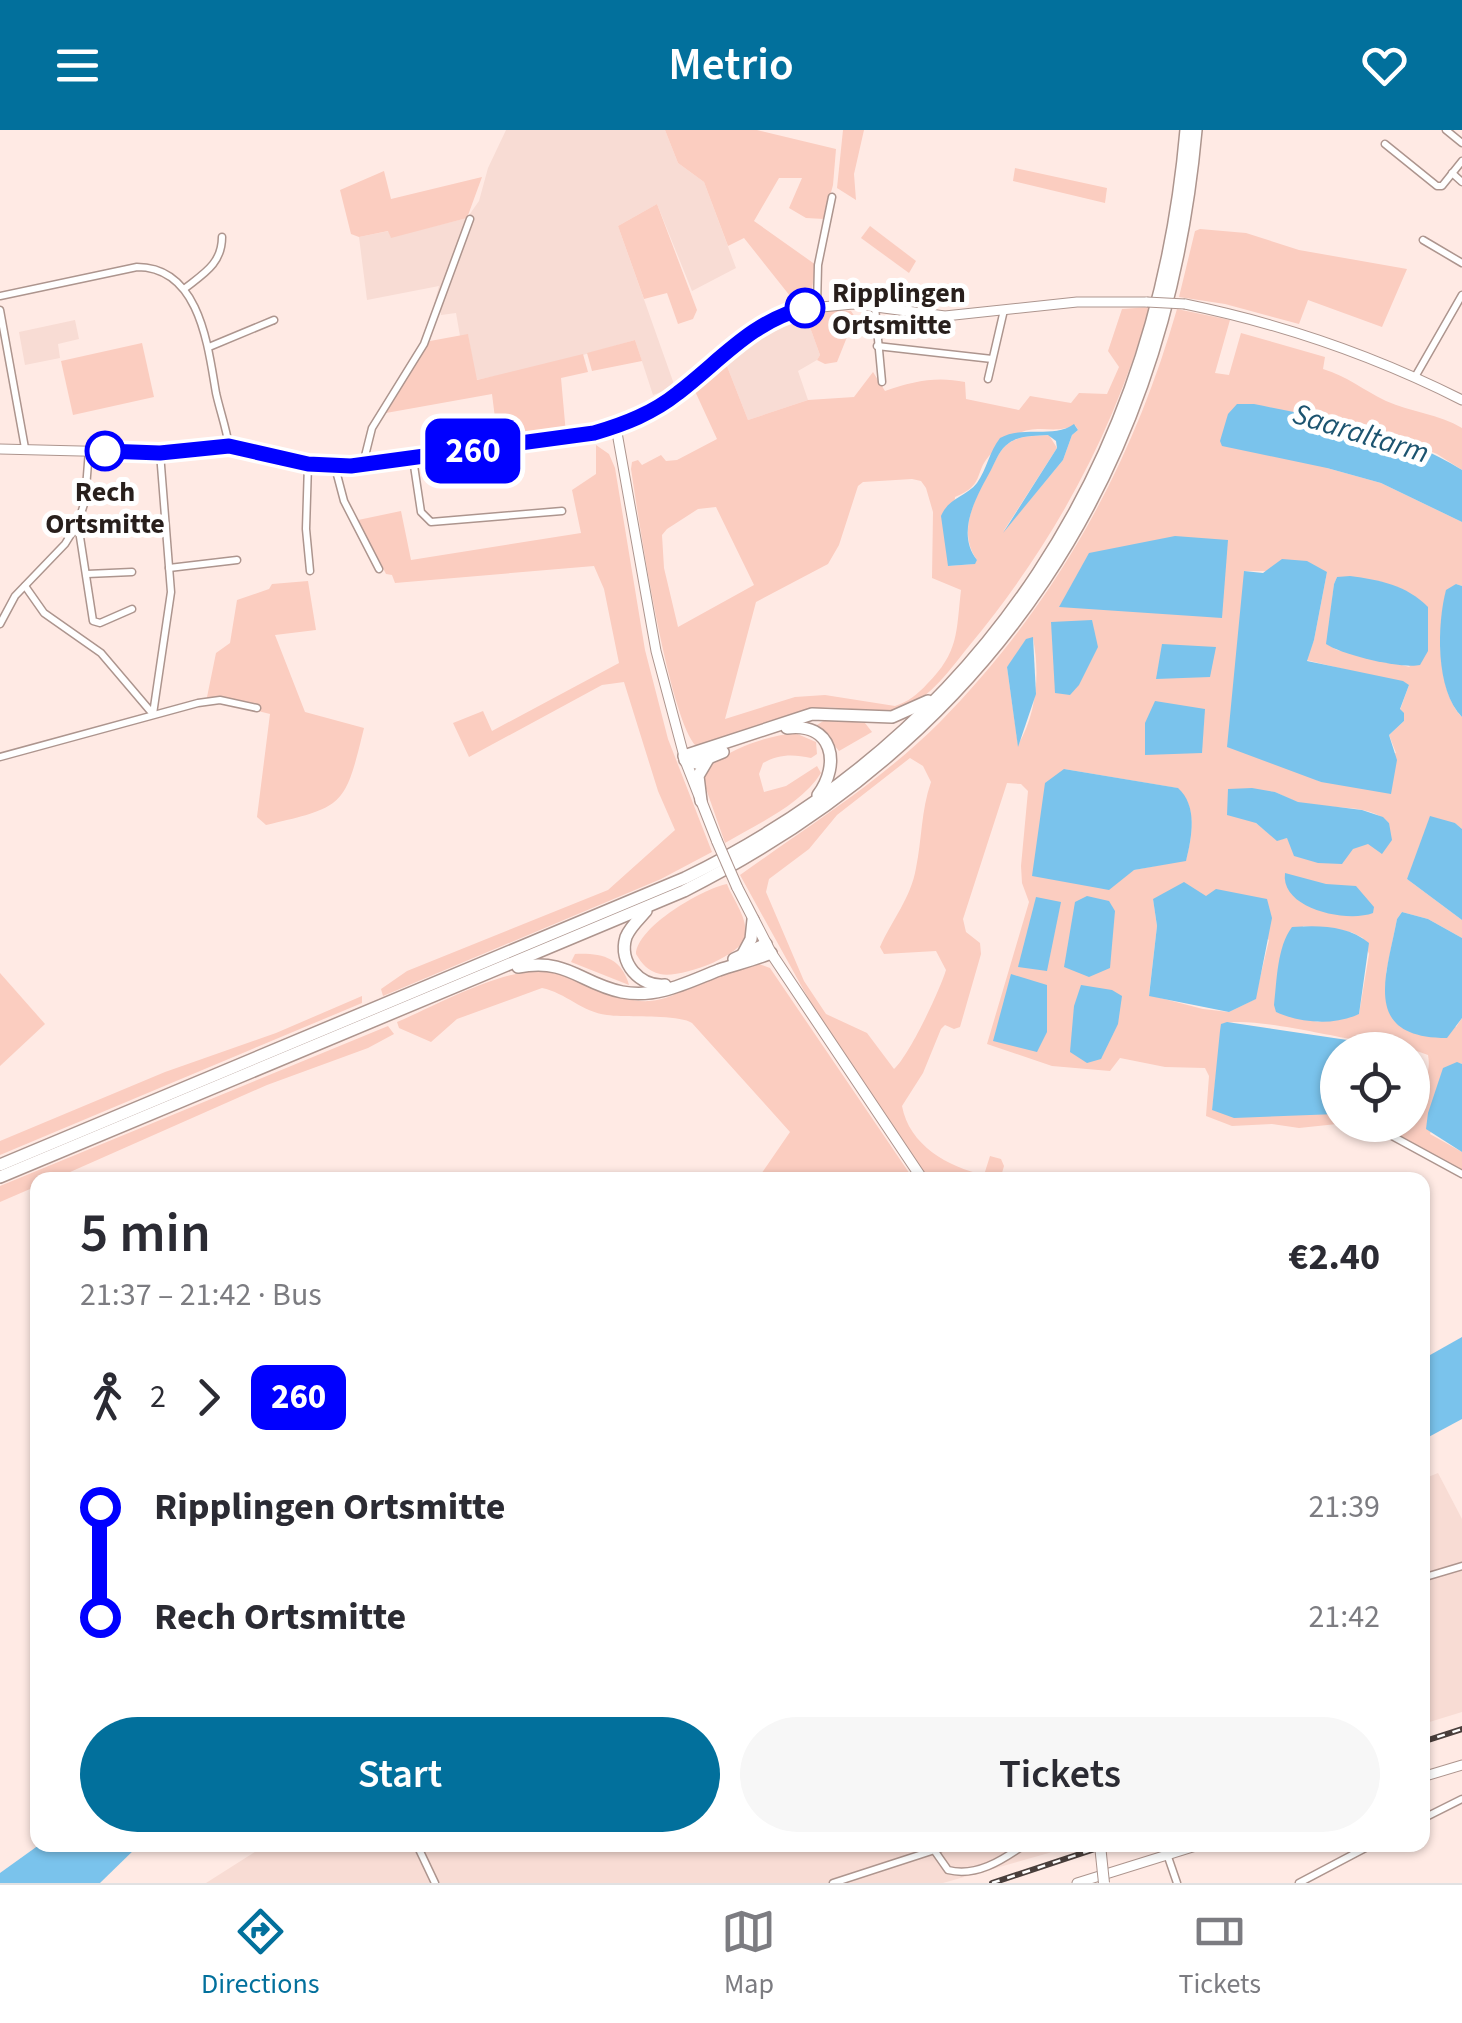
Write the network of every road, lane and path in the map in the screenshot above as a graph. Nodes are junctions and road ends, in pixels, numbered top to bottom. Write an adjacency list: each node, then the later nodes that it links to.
1 (1186, 130): 50 (highway)
2 (1196, 130): 58 (highway)
3 (1446, 130): 4 (street)
4 (1462, 142)
5 (1385, 144): 7 (street)
6 (1462, 161): 7 (street)
7 (1452, 174): 8 (street)
8 (1462, 182)
9 (832, 197): 17 (street)
10 (470, 219): 37 (street)
11 (222, 237): 14 (street)
12 (1423, 240): 13 (street)
13 (1462, 262)
14 (184, 289): 16 (street); 23 (street)
15 (1462, 294): 25 (street)
16 (0, 296)
17 (817, 306): 18 (main road); 29 (main road)
18 (875, 306): 20 (main road); 22 (street)
19 (0, 310): 32 (street)
20 (1004, 310): 24 (street); 25 (main road, bridge)
21 (274, 320): 23 (street)
22 (877, 346): 24 (street); 27 (street)
23 (209, 347): 30 (street)
24 (992, 359): 26 (street)
25 (1415, 377): 28 (main road)
26 (988, 379)
27 (882, 382)
28 (1462, 400)
29 (616, 427): 35 (main road); 54 (main road)
30 (229, 446): 34 (main road); 36 (main road)
31 (0, 448): 32 (main road)
32 (26, 448): 33 (main road)
33 (89, 450): 34 (main road); 40 (street)
34 (160, 453): 42 (street)
35 (413, 459): 37 (main road); 39 (street)
36 (308, 464): 38 (main road); 44 (street)
37 (364, 466): 38 (main road)
38 (335, 467): 43 (street)
39 (562, 511)
40 (78, 523): 46 (street); 47 (street)
41 (237, 560): 42 (street)
42 (169, 568): 52 (street)
43 (379, 569)
44 (310, 571)
45 (132, 572): 46 (street)
46 (86, 574): 48 (street)
47 (24, 585): 49 (street); 52 (street)
48 (132, 609)
49 (0, 624)
50 (948, 687): 54 (highway); 57 (highway)
51 (257, 708): 52 (street)
52 (153, 714): 53 (street)
53 (0, 757)
54 (684, 758): 55 (highway); 56 (main road)
55 (708, 759): 56 (highway); 57 (highway)
56 (700, 801): 59 (main road, bridge)
57 (808, 807): 63 (highway)
58 (652, 906): 61 (highway); 62 (highway)
59 (753, 920): 60 (main road); 61 (highway)
60 (769, 948): 61 (highway); 62 (highway); 67 (main road)
61 (742, 955)
62 (498, 970): 63 (highway)
63 (398, 1005): 64 (highway)
64 (374, 1015): 66 (highway); 69 (highway)
65 (1403, 1142): 68 (street)
66 (0, 1165)
67 (917, 1172)
68 (1462, 1174)
69 (0, 1176)
70 (1462, 1566): 71 (street)
71 (1430, 1576)
72 (1462, 1764): 73 (main road)
73 (1430, 1774)
74 (1462, 1800): 75 (street)
75 (1430, 1815)
76 (420, 1852): 84 (street)
77 (928, 1852): 85 (street)
78 (935, 1852): 79 (street)
79 (1013, 1852)
80 (1101, 1852): 87 (main road, bridge)
81 (1175, 1852): 83 (main road)
82 (1358, 1852): 89 (street)
83 (1168, 1854): 86 (main road); 88 (street)
84 (434, 1883)
85 (834, 1883)
86 (1078, 1883)
87 (1104, 1883)
88 (1176, 1883)
89 (1299, 1883)

